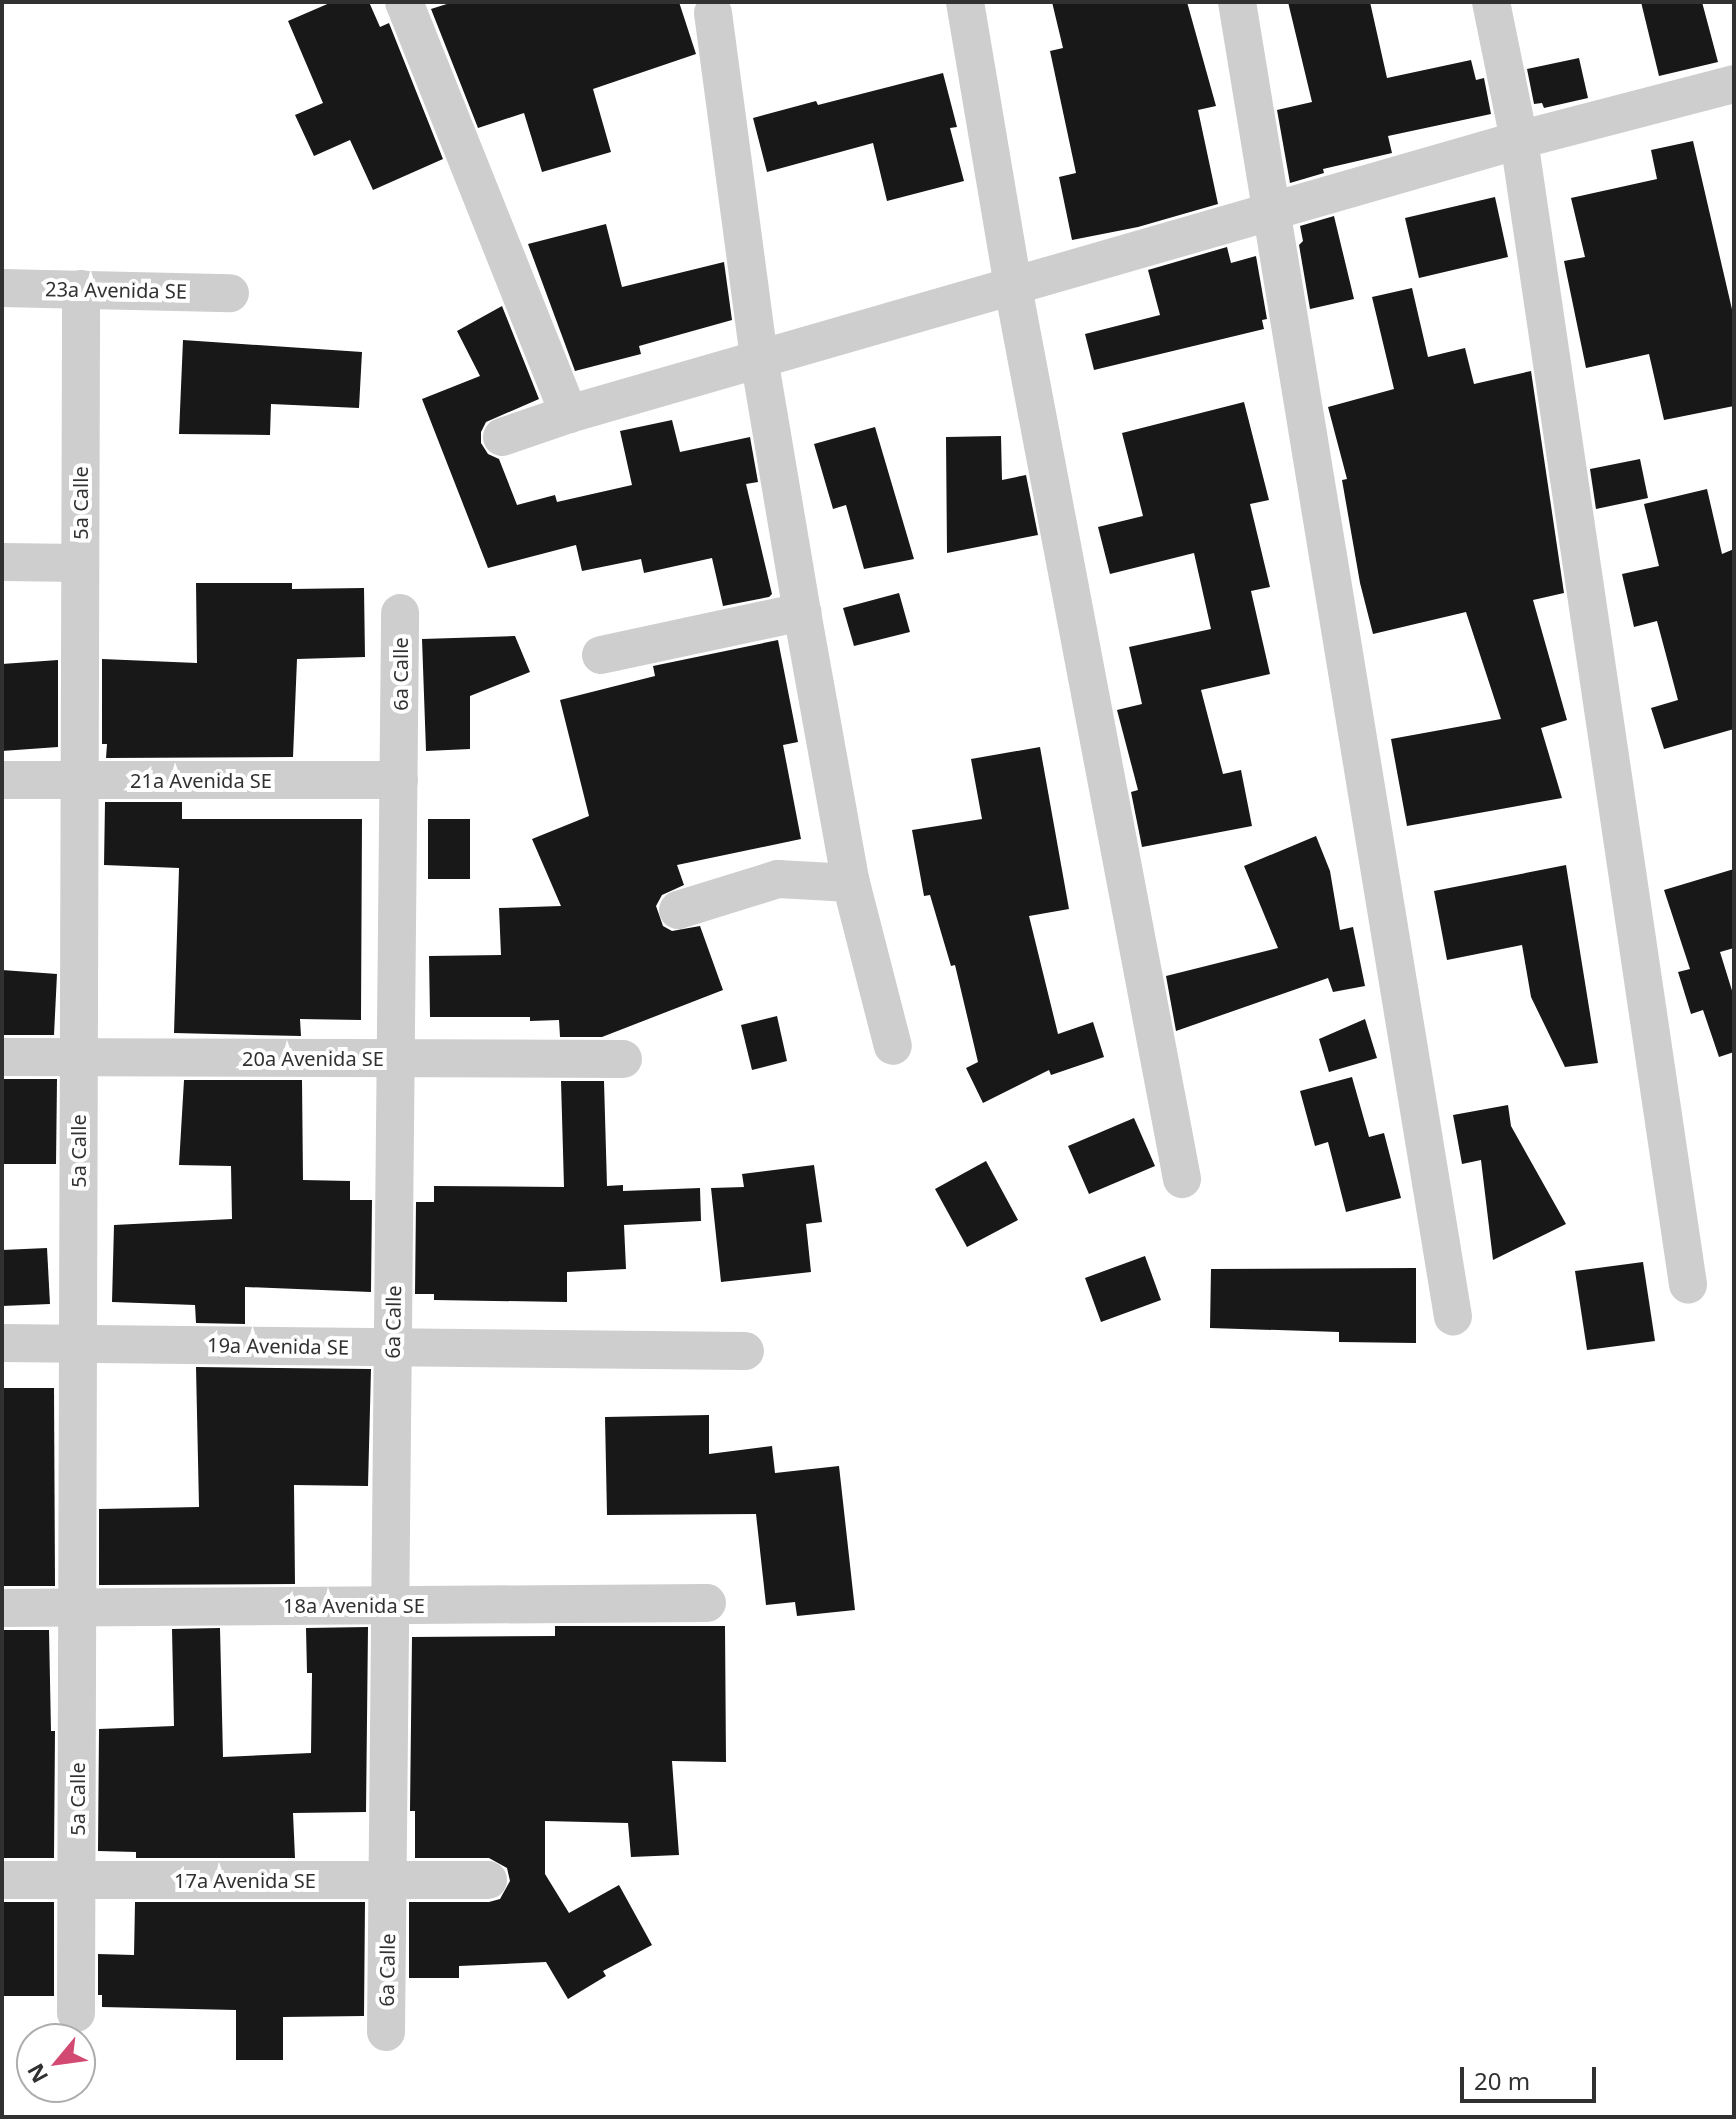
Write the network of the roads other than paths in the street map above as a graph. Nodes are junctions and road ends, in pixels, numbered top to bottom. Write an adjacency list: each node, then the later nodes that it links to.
1 (404, 2): 14 (street)
2 (965, 2): 9 (street)
3 (1237, 2): 8 (street)
4 (1491, 2): 7 (street)
5 (713, 13): 13 (street)
6 (1734, 84): 7 (street)
7 (1519, 140): 8 (street); 32 (street)
8 (1273, 211): 9 (street); 33 (street)
9 (1013, 287): 13 (street); 31 (street)
10 (2, 288): 11 (street, 23a Avenida SE)
11 (81, 289): 12 (street, 23a Avenida SE); 17 (street, 5a Calle)
12 (230, 293)
13 (759, 358): 14 (street); 18 (street)
14 (569, 414): 15 (street)
15 (502, 437)
16 (2, 562): 17 (street)
17 (80, 563): 22 (street, 5a Calle)
18 (802, 612): 20 (street); 24 (street)
19 (400, 613): 23 (street, 6a Calle)
20 (601, 655)
21 (2, 780): 22 (street, 21a Avenida SE)
22 (80, 780): 23 (street, 21a Avenida SE); 28 (street, 5a Calle)
23 (399, 780): 29 (street, 6a Calle)
24 (851, 883): 25 (street); 26 (street)
25 (678, 910)
26 (893, 1046)
27 (2, 1057): 28 (street, 20a Avenida SE)
28 (78, 1057): 29 (street, 20a Avenida SE); 35 (street, 5a Calle)
29 (396, 1059): 30 (street, 20a Avenida SE); 36 (street, 6a Calle)
30 (623, 1059)
31 (1182, 1179)
32 (1688, 1285)
33 (1453, 1316)
34 (2, 1343): 35 (street, 19a Avenida SE)
35 (78, 1344): 36 (street, 19a Avenida SE); 40 (street, 5a Calle)
36 (393, 1347): 37 (street, 19a Avenida SE); 39 (street, 6a Calle)
37 (745, 1351)
38 (707, 1603): 39 (street, 18a Avenida SE)
39 (390, 1605): 40 (street, 18a Avenida SE); 44 (street, 6a Calle)
40 (77, 1607): 41 (street, 18a Avenida SE); 43 (street, 5a Calle)
41 (2, 1608)
42 (2, 1880): 43 (street, 17a Avenida SE)
43 (77, 1880): 44 (street, 17a Avenida SE); 46 (street, 5a Calle)
44 (388, 1880): 45 (street, 17a Avenida SE); 47 (street, 6a Calle)
45 (488, 1880)
46 (76, 2013)
47 (386, 2032)

